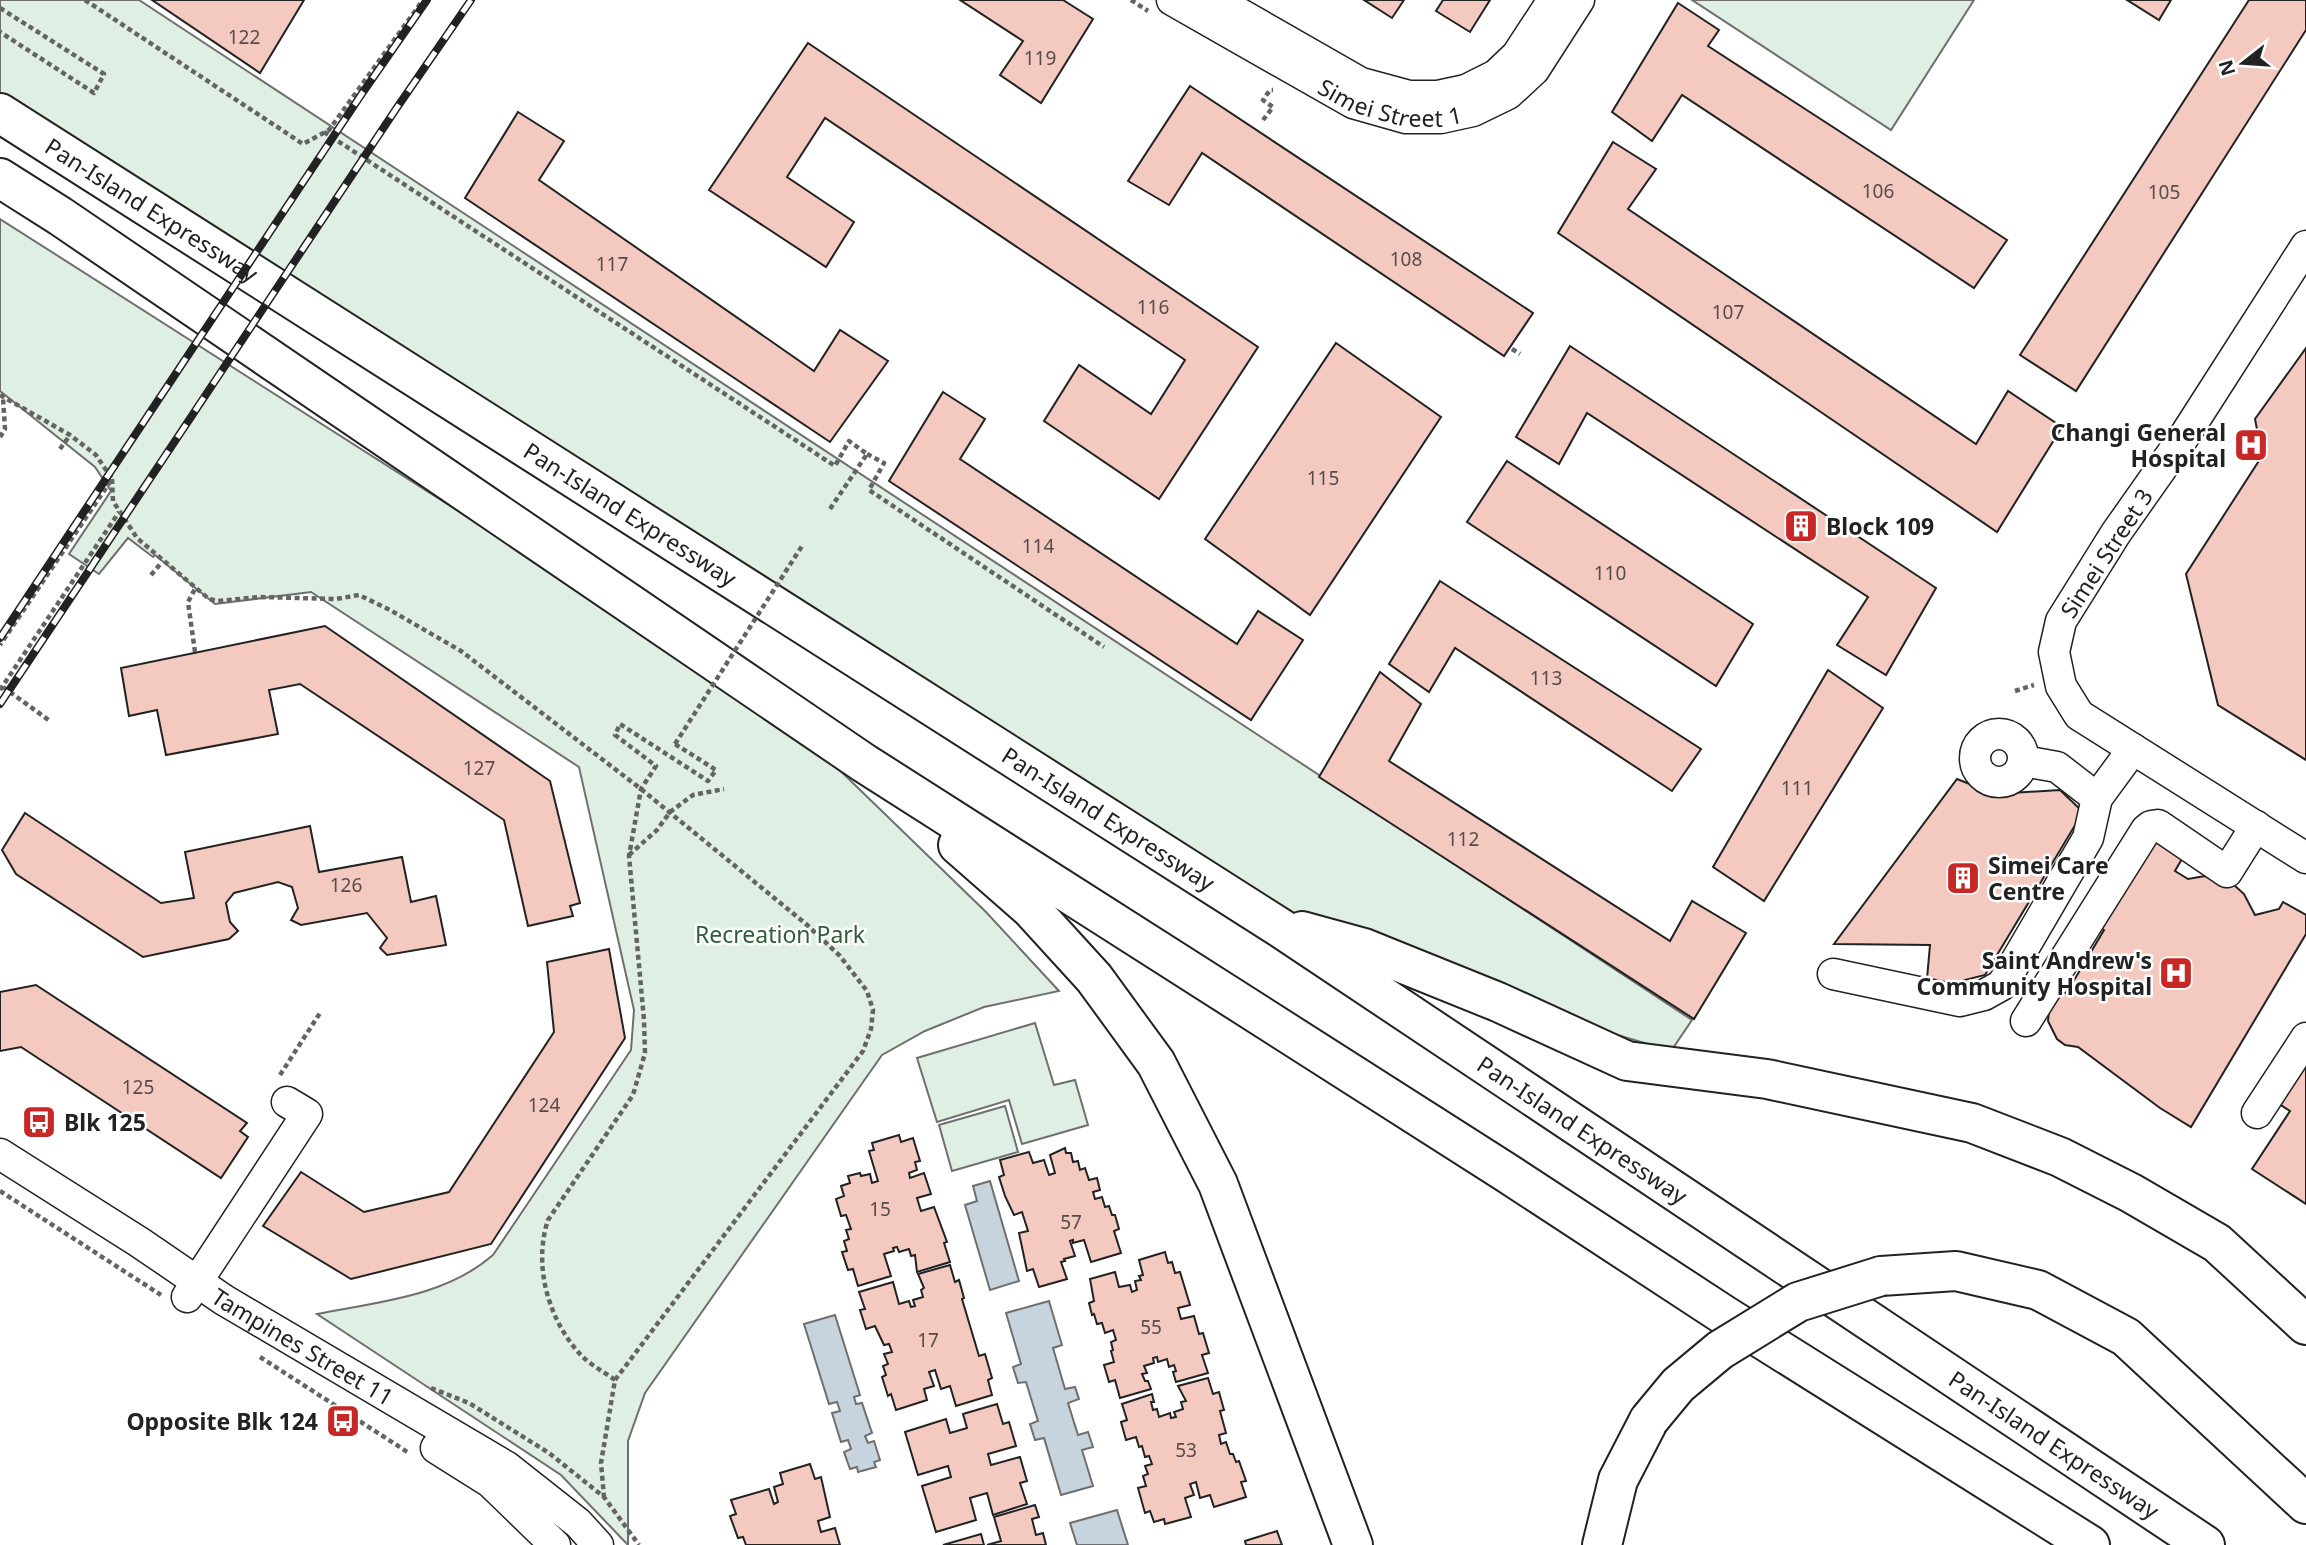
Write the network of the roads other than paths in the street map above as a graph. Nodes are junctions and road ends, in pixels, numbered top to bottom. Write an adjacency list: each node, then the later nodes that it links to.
1 (1172, 0): 4 (street, Simei Street 1)
2 (1216, 0): 3 (street, Simei Street 1)
3 (1553, 0)
4 (1579, 0)
5 (0, 113): 14 (highway, Pan-Island Expressway)
6 (0, 178): 10 (highway)
7 (2306, 246): 8 (street, Simei Street 3)
8 (2133, 749): 11 (street); 12 (street, Simei Street 3)
9 (2024, 761): 11 (street)
10 (864, 763): 27 (highway); 29 (highway)
11 (2096, 798): 15 (street)
12 (2256, 827): 13 (street, Simei Street 3); 16 (street)
13 (2306, 858)
14 (1279, 927): 23 (highway); 30 (highway, Pan-Island Expressway)
15 (1833, 974)
16 (2026, 1021)
17 (2306, 1038): 19 (street)
18 (290, 1099): 22 (street)
19 (2257, 1113)
20 (0, 1154): 22 (street, Tampines Street 11)
21 (0, 1174): 22 (street, Tampines Street 11)
22 (185, 1293): 25 (street, Tampines Street 11); 26 (street, Tampines Street 11)
23 (2306, 1325)
24 (2306, 1504): 28 (highway, bridge)
25 (555, 1545)
26 (598, 1545)
27 (1353, 1545)
28 (1602, 1545)
29 (2090, 1545)
30 (2205, 1545)

